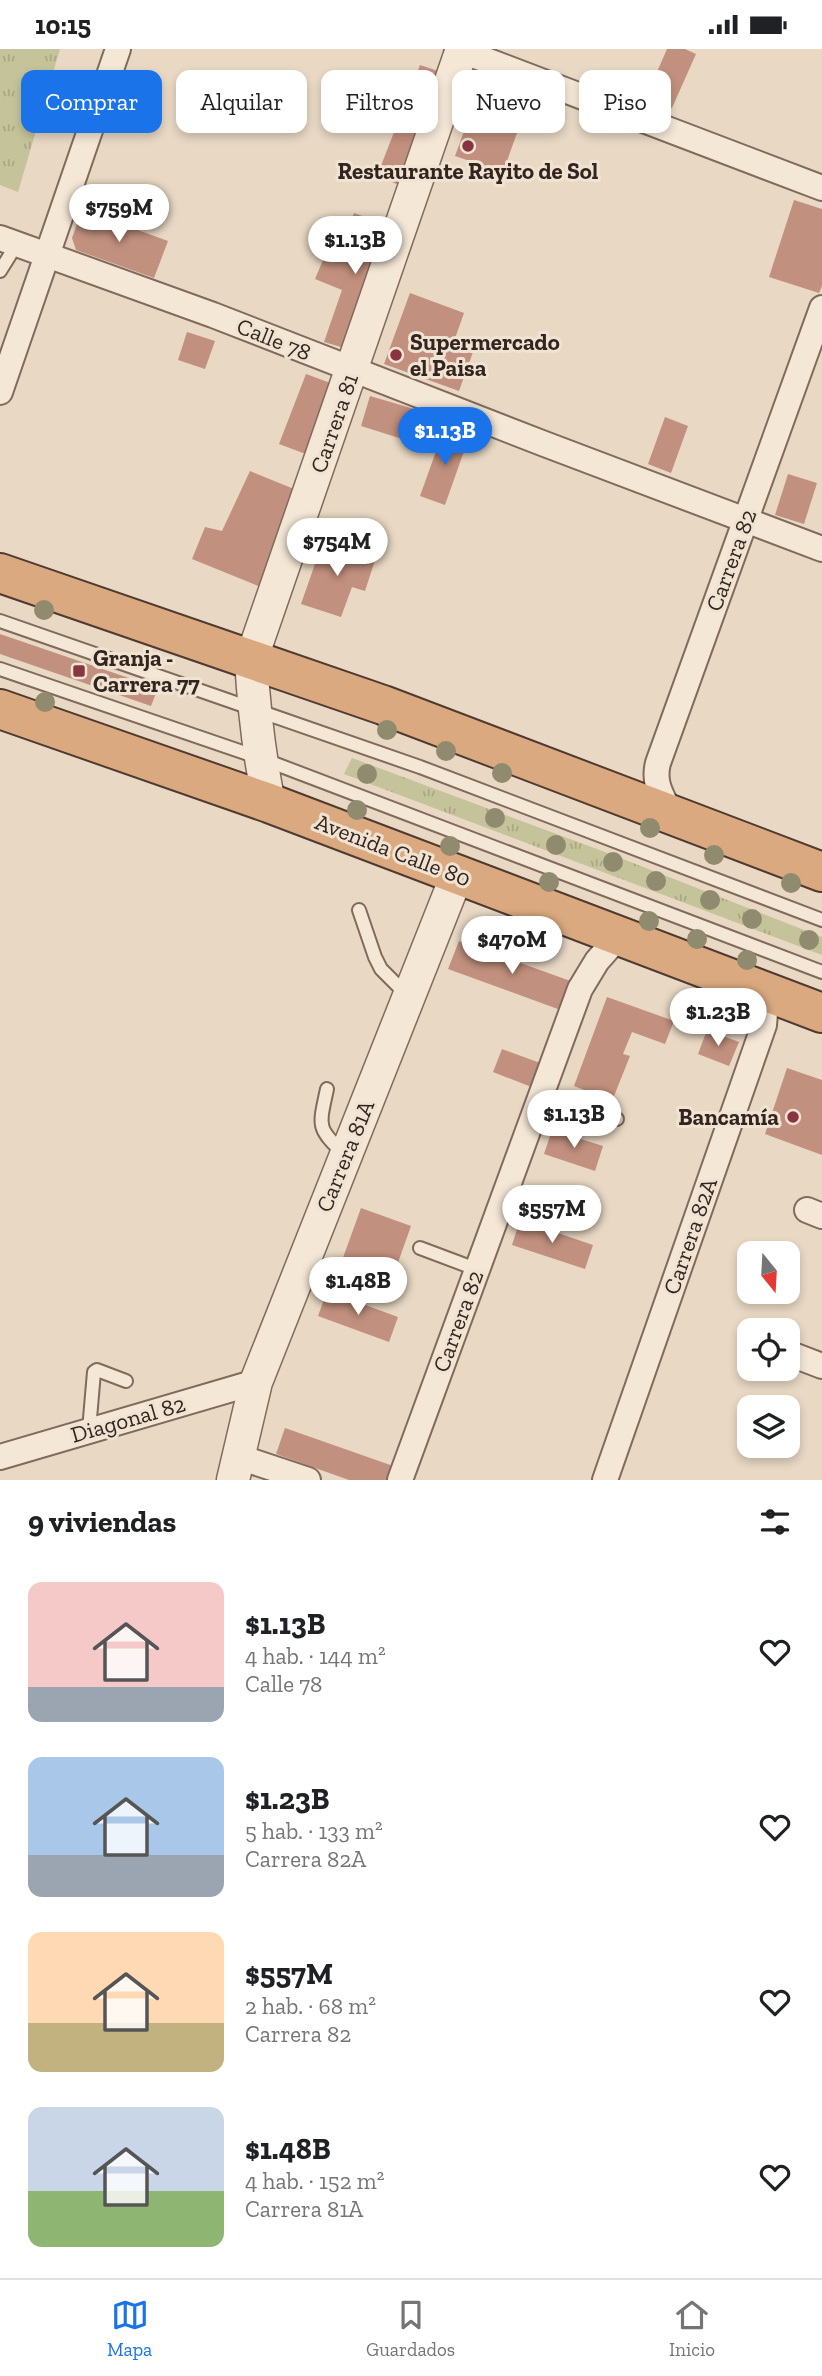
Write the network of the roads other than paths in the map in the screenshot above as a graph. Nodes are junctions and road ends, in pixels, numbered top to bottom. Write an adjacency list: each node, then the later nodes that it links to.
1 (118, 49): 5 (street)
2 (460, 50): 3 (street); 8 (street, Carrera 81)
3 (822, 188)
4 (7, 241): 5 (street, Calle 78); 6 (lane)
5 (47, 254): 8 (street, Calle 78); 9 (street)
6 (0, 271)
7 (822, 308): 10 (street, Carrera 82)
8 (352, 370): 10 (street, Calle 78); 14 (street, Carrera 81)
9 (0, 391)
10 (745, 520): 11 (street, Calle 78); 20 (street, Carrera 82)
11 (822, 549)
12 (0, 573): 14 (highway)
13 (0, 621): 16 (lane)
14 (251, 660): 16 (street, Carrera 81); 20 (highway)
15 (0, 669): 18 (lane)
16 (253, 707): 18 (street, Carrera 81); 24 (lane)
17 (0, 709): 19 (highway, Avenida Calle 80)
18 (260, 758): 19 (street, Carrera 81); 26 (lane)
19 (269, 803): 22 (highway, Avenida Calle 80)
20 (670, 812): 21 (highway)
21 (822, 871)
22 (457, 875): 25 (highway, Avenida Calle 80); 28 (street, Carrera 81A)
23 (359, 910): 28 (lane)
24 (822, 920)
25 (621, 935): 27 (highway, Avenida Calle 80); 31 (street, Carrera 82)
26 (822, 972)
27 (763, 990): 29 (highway, Avenida Calle 80); 45 (street, Carrera 82A)
28 (408, 996): 33 (street, Carrera 81A)
29 (822, 1013)
30 (327, 1089): 33 (lane)
31 (541, 1095): 32 (lane); 35 (street, Carrera 82)
32 (617, 1119)
33 (345, 1155): 39 (street, Carrera 81A)
34 (421, 1248): 35 (lane)
35 (476, 1269): 44 (street, Carrera 82)
36 (800, 1358): 37 (street)
37 (822, 1366)
38 (126, 1381): 40 (lane)
39 (256, 1381): 40 (street, Diagonal 82); 42 (street, Carrera 81A)
40 (89, 1430): 41 (street, Diagonal 82)
41 (0, 1457)
42 (236, 1468): 43 (street)
43 (309, 1480)
44 (400, 1480)
45 (605, 1480)

